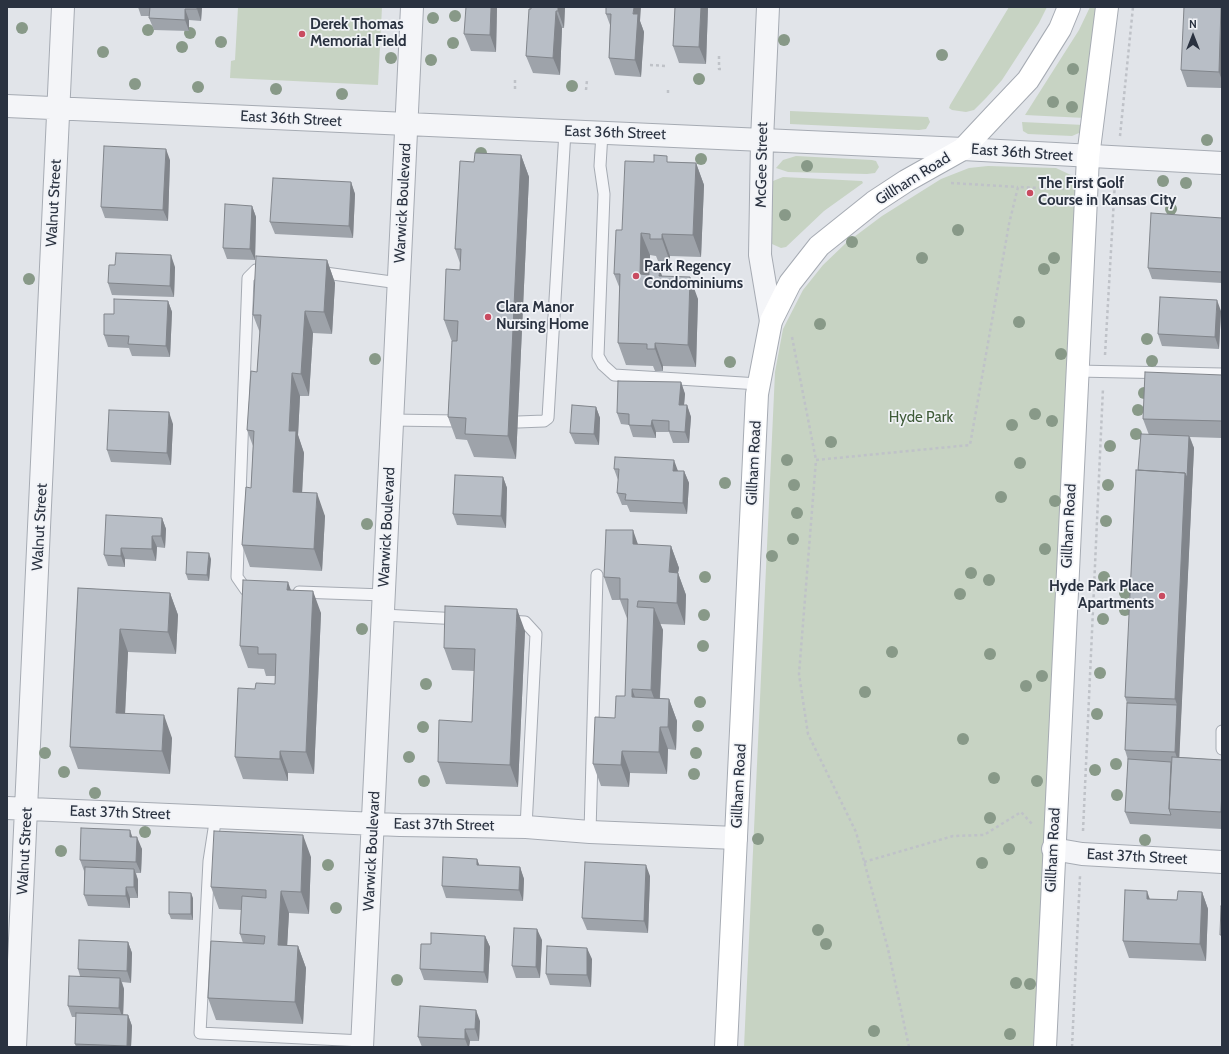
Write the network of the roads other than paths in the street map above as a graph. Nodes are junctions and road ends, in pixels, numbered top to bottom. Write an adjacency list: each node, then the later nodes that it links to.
1 (63, 7): 7 (street, Walnut Street)
2 (412, 7): 8 (street, Warwick Boulevard)
3 (768, 7): 11 (street, McGee Street)
4 (1069, 7): 12 (main road, Gillham Road)
5 (1107, 7): 13 (main road, Gillham Road)
6 (7, 106): 7 (street, East 36th Street)
7 (59, 108): 8 (street, East 36th Street); 33 (street, Walnut Street)
8 (407, 125): 9 (street, East 36th Street); 17 (street, Warwick Boulevard)
9 (565, 131): 10 (street, East 36th Street); 24 (lane)
10 (602, 133): 11 (street, East 36th Street); 21 (lane)
11 (762, 140): 12 (street, East 36th Street); 18 (street, McGee Street)
12 (963, 149): 13 (street, East 36th Street); 18 (main road, Gillham Road)
13 (1088, 157): 14 (street, East 36th Street); 19 (main road, Gillham Road)
14 (1222, 163)
15 (281, 269): 26 (lane)
16 (308, 271): 17 (lane)
17 (399, 282): 22 (street, Warwick Boulevard)
18 (771, 321): 21 (main road, Gillham Road)
19 (1077, 371): 20 (lane); 39 (main road, Gillham Road)
20 (1222, 374)
21 (759, 384): 38 (main road, Gillham Road)
22 (392, 420): 23 (lane); 28 (street, Warwick Boulevard)
23 (457, 421)
24 (518, 422)
25 (596, 575): 37 (lane)
26 (268, 591)
27 (291, 592): 28 (lane)
28 (383, 605): 29 (lane); 35 (street, Warwick Boulevard)
29 (471, 620)
30 (494, 620): 36 (lane)
31 (1222, 732): 32 (lane)
32 (1222, 749)
33 (17, 809): 34 (street, East 37th Street); 42 (street, Walnut Street)
34 (216, 816): 35 (street, East 37th Street); 41 (lane)
35 (373, 823): 36 (street, East 37th Street); 41 (street, Warwick Boulevard)
36 (526, 827): 37 (street, East 37th Street)
37 (590, 832): 38 (street, East 37th Street)
38 (736, 838): 43 (main road, Gillham Road)
39 (1053, 849): 40 (street, East 37th Street); 44 (main road, Gillham Road)
40 (1222, 862)
41 (363, 1044)
42 (15, 1047)
43 (726, 1047)
44 (1045, 1047)

